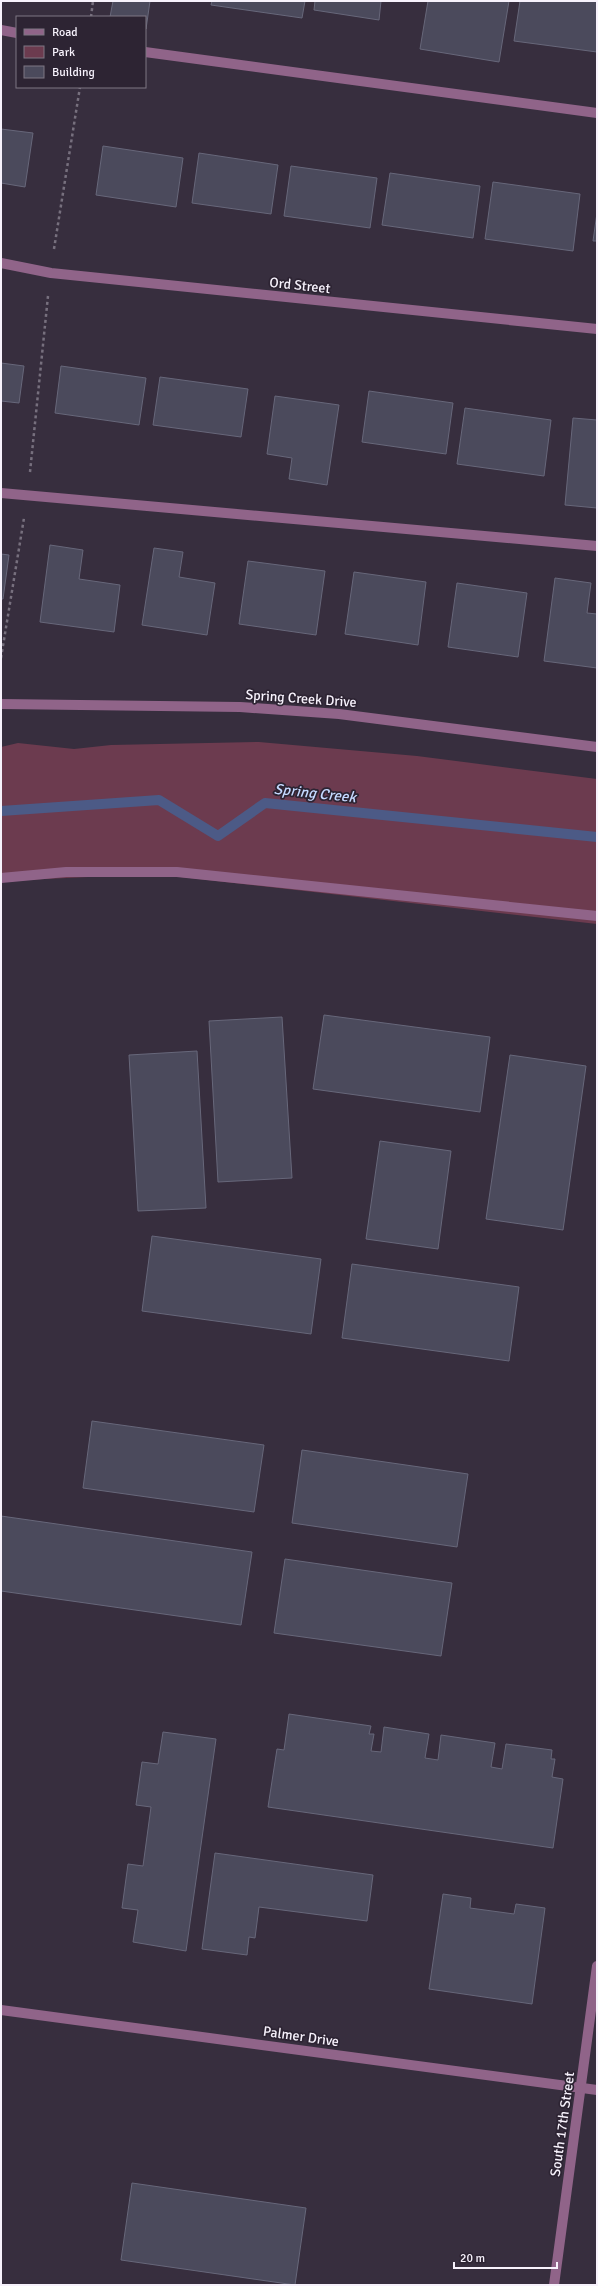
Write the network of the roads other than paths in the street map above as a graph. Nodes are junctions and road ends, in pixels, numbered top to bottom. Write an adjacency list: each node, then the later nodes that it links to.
1 (1, 30): 2 (street)
2 (16, 33)
3 (146, 52): 4 (street)
4 (597, 113)
5 (1, 264): 6 (street, Ord Street)
6 (597, 329)
7 (1, 493): 8 (street)
8 (597, 546)
9 (1, 704): 10 (street, Spring Creek Drive)
10 (597, 747)
11 (1, 878): 12 (street)
12 (597, 916)
13 (597, 1966): 15 (street, South 17th Street)
14 (1, 2010): 15 (street, Palmer Drive)
15 (581, 2088): 16 (street, Palmer Drive); 17 (street, South 17th Street)
16 (597, 2090)
17 (554, 2285)

